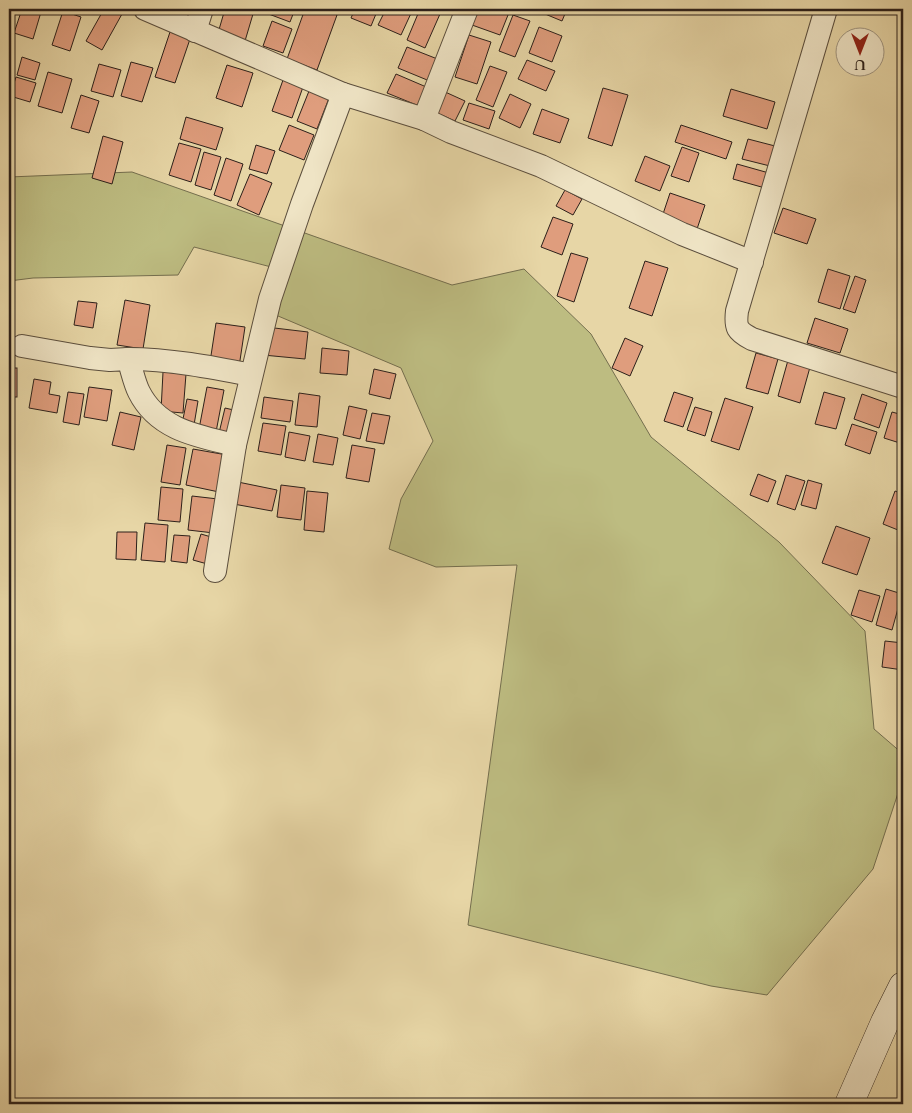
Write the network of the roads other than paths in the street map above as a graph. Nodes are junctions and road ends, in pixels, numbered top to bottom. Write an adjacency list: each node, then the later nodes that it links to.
1 (145, 9): 5 (street)
2 (202, 9): 5 (street)
3 (467, 9): 7 (street)
4 (826, 9): 8 (street)
5 (195, 31): 6 (street)
6 (343, 94): 7 (street); 11 (street)
7 (424, 119): 8 (street)
8 (752, 262): 12 (street)
9 (22, 346): 10 (street)
10 (128, 359): 11 (street); 13 (street)
11 (251, 375): 13 (street)
12 (903, 387)
13 (235, 446): 14 (street)
14 (215, 571)
15 (903, 986): 16 (street)
16 (849, 1104)

